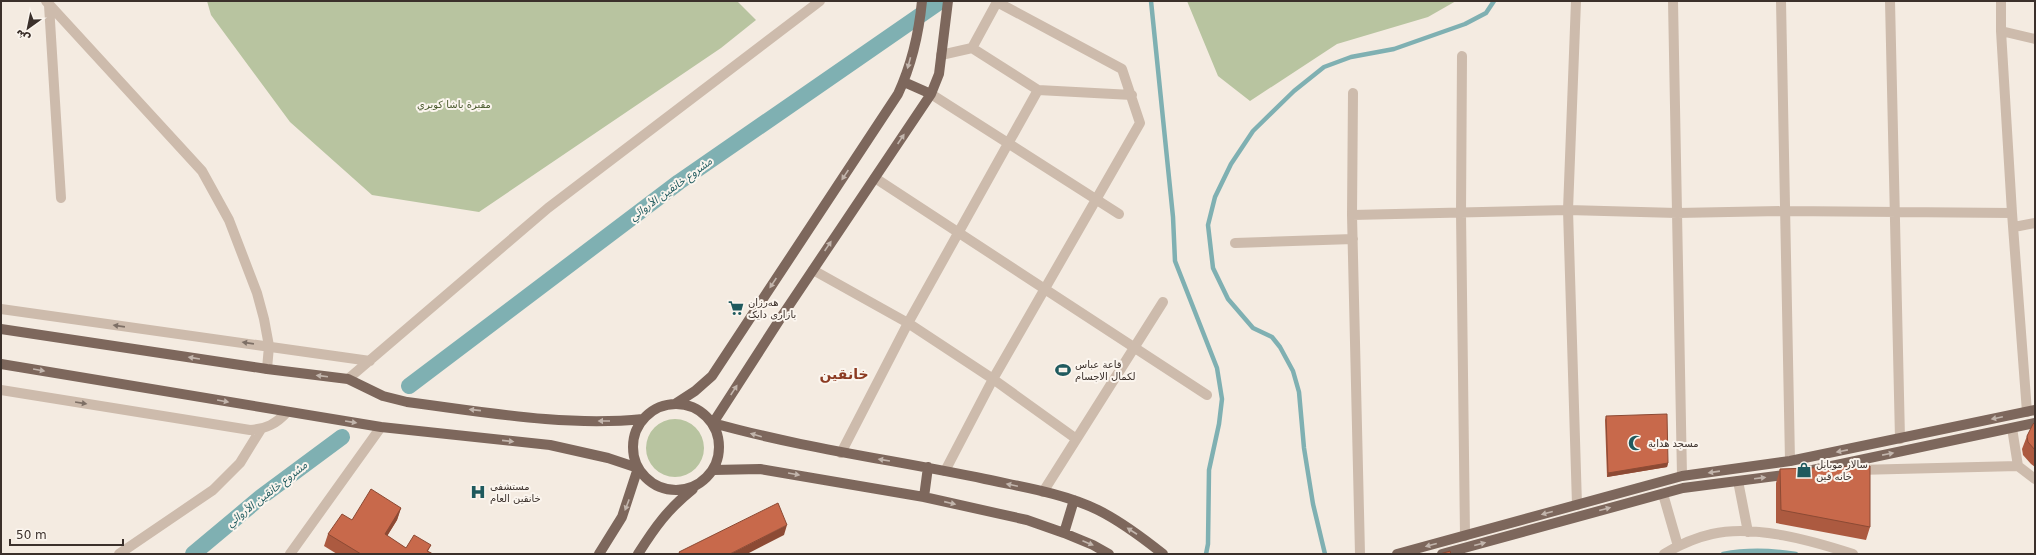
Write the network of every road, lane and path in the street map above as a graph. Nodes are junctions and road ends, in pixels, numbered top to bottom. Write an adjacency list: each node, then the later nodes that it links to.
1 (820, 1): 45 (street)
2 (1576, 1): 24 (street)
3 (1673, 1): 28 (street)
4 (1781, 1): 25 (street)
5 (1890, 1): 26 (street)
6 (2001, 1): 10 (street)
7 (922, 2): 15 (main road, one-way to 15)
8 (47, 3): 22 (street); 43 (street)
9 (947, 4): 13 (main road)
10 (2001, 31): 11 (street); 29 (street)
11 (2035, 39)
12 (972, 48): 13 (street); 16 (street); 19 (street)
13 (941, 56): 18 (main road)
14 (1462, 56): 27 (street)
15 (904, 82): 18 (main road); 52 (main road, one-way to 52)
16 (1038, 90): 19 (street); 20 (street)
17 (1353, 93): 31 (street)
18 (932, 94): 20 (street); 21 (main road, one-way to 18)
19 (1132, 94): 23 (street)
20 (1008, 143): 23 (street); 34 (street)
21 (875, 178): 34 (street); 37 (main road, one-way to 21)
22 (61, 198)
23 (1098, 198): 30 (street); 38 (street)
24 (1568, 210): 27 (street); 28 (street); 79 (street)
25 (1785, 211): 26 (street); 28 (street); 64 (street)
26 (1896, 211): 29 (street); 62 (street)
27 (1461, 213): 31 (street); 82 (street)
28 (1677, 213): 71 (street)
29 (2012, 213): 33 (street)
30 (1119, 214)
31 (1352, 215): 35 (street)
32 (2035, 223): 33 (street)
33 (2014, 227): 53 (street)
34 (958, 232): 38 (street); 41 (street)
35 (1353, 239): 36 (street); 90 (street)
36 (1235, 243)
37 (813, 270): 41 (street); 56 (main road, one-way to 37)
38 (1046, 289): 44 (street); 49 (street)
39 (1163, 302): 44 (street)
40 (1, 309): 43 (street, one-way to 40)
41 (908, 323): 49 (street); 63 (street)
42 (1, 329): 47 (main road, one-way to 42)
43 (269, 346): 45 (street); 47 (street)
44 (1133, 346): 51 (street); 61 (street)
45 (370, 361): 48 (street)
46 (1, 364): 54 (main road, one-way to 54)
47 (266, 369): 48 (main road, one-way to 47)
48 (348, 379): 55 (main road, one-way to 48)
49 (994, 379): 61 (street); 69 (street)
50 (1, 390): 60 (street, one-way to 60)
51 (1207, 395)
52 (675, 404): 55 (main road); 56 (main road)
53 (2031, 411): 62 (main road, one-way to 62)
54 (287, 412): 58 (main road, one-way to 58); 60 (street)
55 (643, 419): 67 (main road)
56 (712, 423): 63 (main road, one-way to 56); 68 (main road)
57 (2035, 423): 59 (main road)
58 (381, 427): 67 (main road, one-way to 67); 85 (street)
59 (2012, 428): 65 (street); 70 (main road, one-way to 59)
60 (261, 430): 84 (street)
61 (1075, 438): 75 (street)
62 (1900, 439): 64 (main road, one-way to 64)
63 (840, 452): 66 (main road, one-way to 63)
64 (1790, 461): 71 (main road, one-way to 71)
65 (2018, 466): 70 (street); 72 (street)
66 (928, 467): 69 (main road); 77 (main road)
67 (638, 468): 74 (main road); 86 (main road, one-way to 86)
68 (714, 470): 74 (main road); 77 (main road, one-way to 77)
69 (945, 471): 75 (main road, one-way to 69)
70 (1802, 472): 73 (main road, one-way to 70)
71 (1682, 476): 79 (main road)
72 (2035, 479)
73 (1738, 481): 76 (main road); 80 (street)
74 (698, 484): 87 (main road)
75 (1043, 492): 78 (main road)
76 (1662, 494): 83 (street); 92 (main road, one-way to 76)
77 (924, 497): 81 (main road, one-way to 81)
78 (1074, 500): 81 (main road); 89 (main road, one-way to 78)
79 (1577, 505): 82 (main road, one-way to 82)
80 (1748, 532): 83 (street); 94 (street)
81 (1064, 533): 88 (main road, one-way to 88)
82 (1465, 536): 91 (main road, one-way to 91)
83 (1678, 546): 93 (street)
84 (119, 554)
85 (290, 554)
86 (600, 554)
87 (638, 554)
88 (1109, 554)
89 (1163, 554)
90 (1360, 554)
91 (1397, 554)
92 (1442, 554)
93 (1664, 554)
94 (1853, 554)

